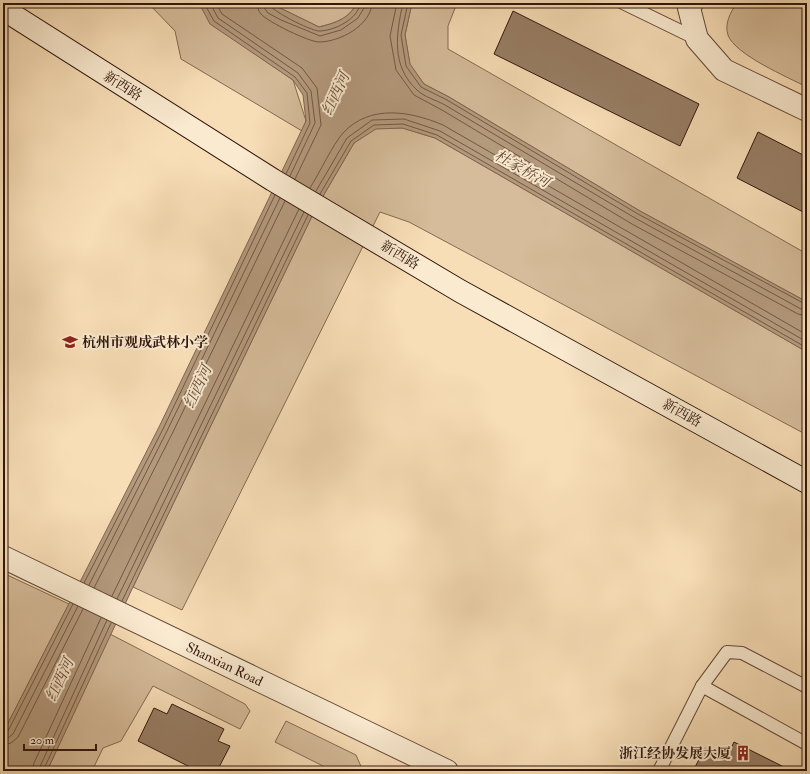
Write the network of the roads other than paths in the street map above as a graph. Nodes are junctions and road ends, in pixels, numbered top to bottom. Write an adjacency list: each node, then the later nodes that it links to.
1 (623, 3): 4 (lane)
2 (692, 3): 4 (street)
3 (3, 10): 6 (street, 新西路)
4 (697, 39): 5 (street)
5 (807, 110)
6 (807, 482)
7 (3, 557): 11 (street, Shanxian Road)
8 (702, 686): 9 (lane); 10 (lane); 12 (lane)
9 (807, 687)
10 (807, 744)
11 (435, 768)
12 (659, 771)

